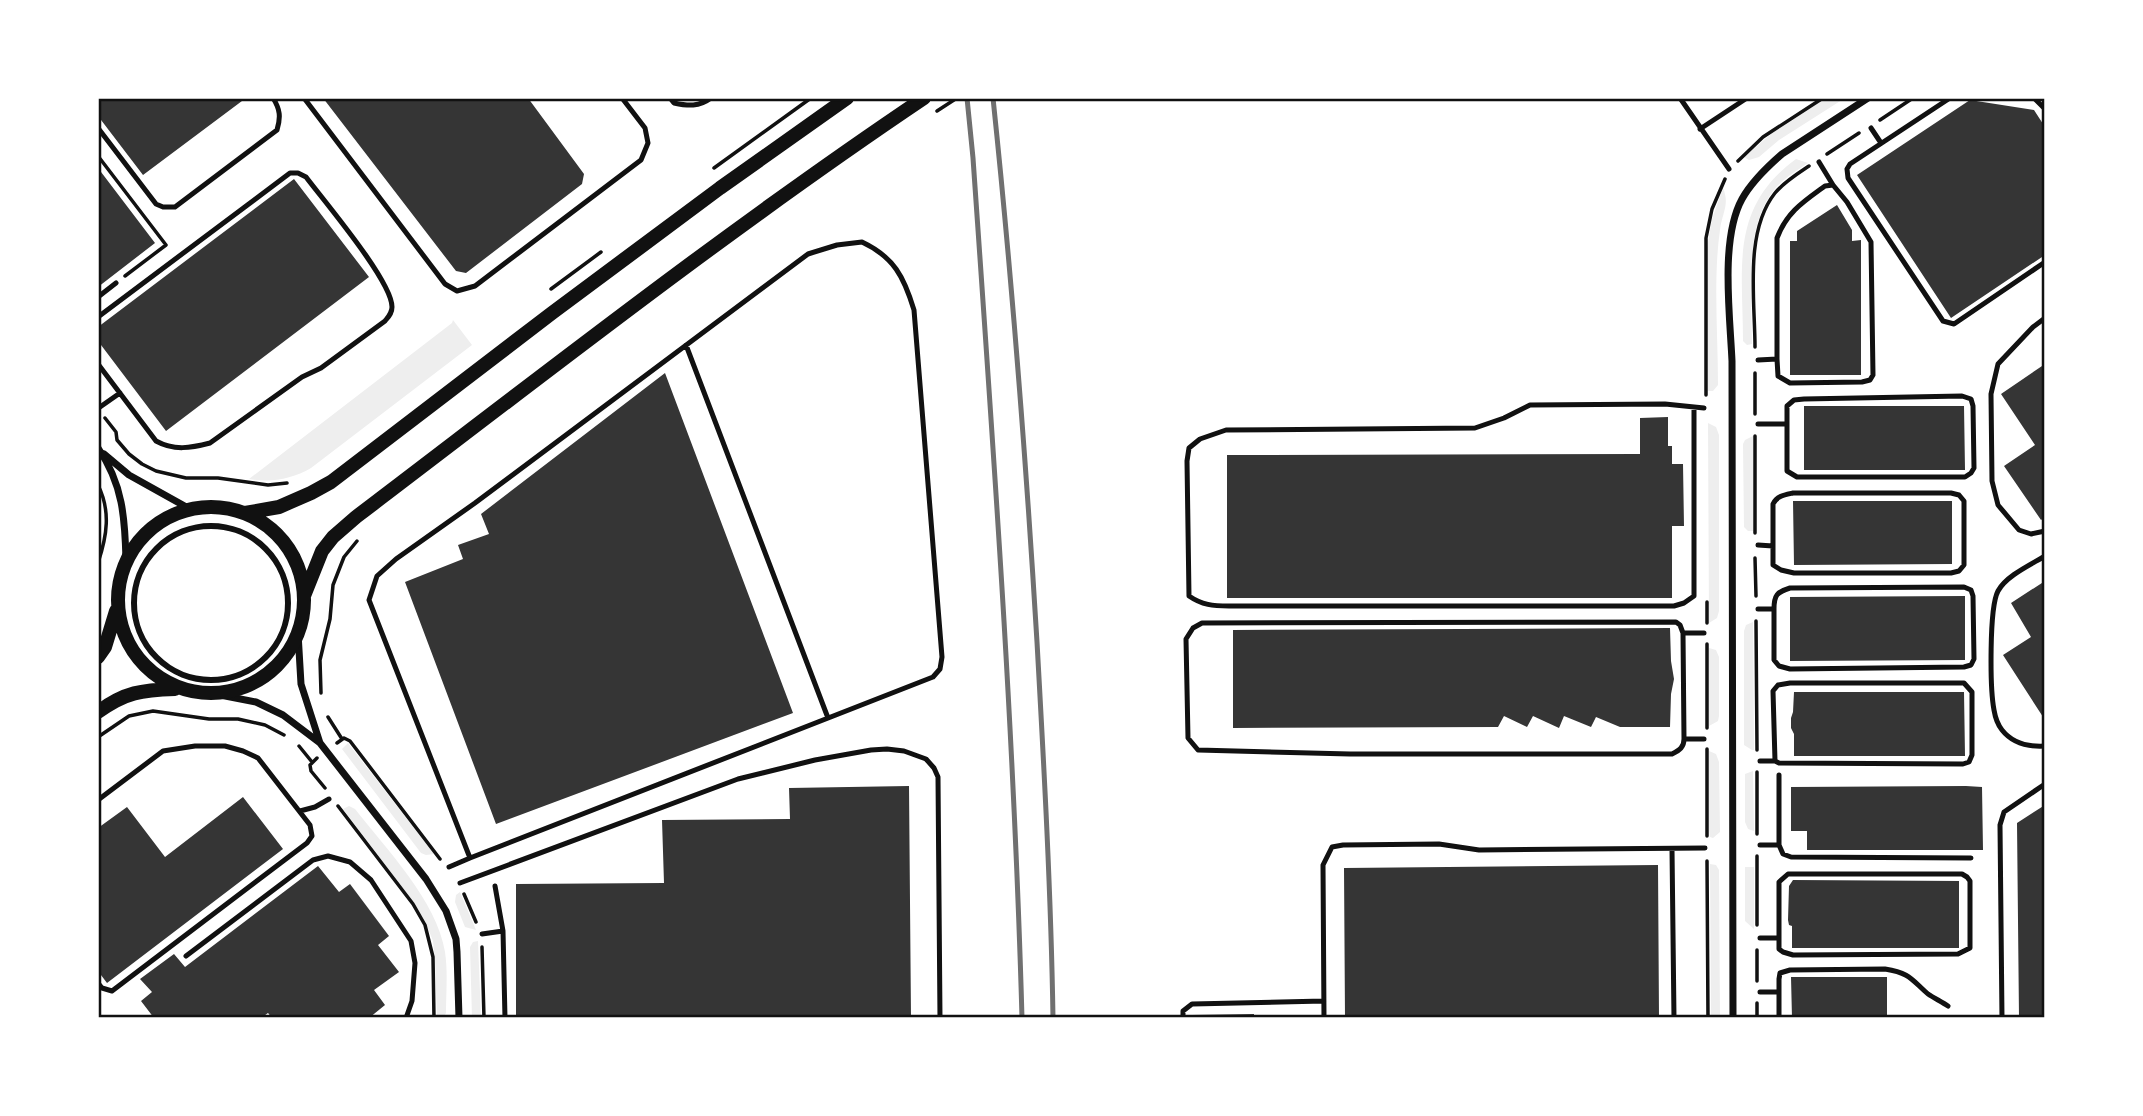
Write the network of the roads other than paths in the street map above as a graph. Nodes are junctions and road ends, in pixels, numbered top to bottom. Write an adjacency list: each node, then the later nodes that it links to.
1 (273, 98): 15 (lane)
2 (304, 98): 3 (lane)
3 (622, 98)
4 (670, 98): 5 (lane)
5 (711, 98)
6 (847, 98): 38 (main road)
7 (924, 98): 44 (main road)
8 (1680, 98): 16 (lane)
9 (1747, 98): 16 (lane)
10 (1868, 98): 94 (street)
11 (1950, 98): 17 (lane)
12 (2034, 98): 13 (lane)
13 (2045, 109)
14 (1870, 127): 17 (lane)
15 (98, 128)
16 (1700, 129): 19 (lane)
17 (1881, 143): 21 (lane)
18 (1819, 162): 20 (lane)
19 (1730, 169)
20 (1833, 185): 27 (lane); 27 (lane)
21 (2045, 262)
22 (116, 283): 23 (lane)
23 (98, 297)
24 (98, 317): 30 (lane)
25 (2045, 318): 39 (lane)
26 (685, 345): 56 (lane); 56 (lane); 72 (lane)
27 (1777, 359): 28 (lane)
28 (1758, 360)
29 (98, 364): 30 (lane)
30 (120, 393): 31 (lane)
31 (100, 407)
32 (1694, 407): 32 (lane); 33 (lane)
33 (1705, 407)
34 (1758, 424): 35 (lane)
35 (1787, 424): 35 (lane)
36 (99, 450): 37 (street); 43 (street)
37 (190, 509): 38 (main road); 43 (main road)
38 (245, 513): 44 (main road)
39 (2045, 531)
40 (1758, 545): 41 (lane)
41 (1773, 545): 41 (lane)
42 (2045, 556): 60 (lane)
43 (126, 560): 45 (main road)
44 (304, 596): 48 (main road)
45 (118, 606): 52 (main road); 53 (main road)
46 (1758, 609): 47 (lane)
47 (1774, 609): 47 (lane)
48 (298, 633): 54 (main road); 59 (street)
49 (1683, 633): 50 (lane); 57 (lane); 57 (lane)
50 (1704, 633)
51 (271, 652): 51 (street)
52 (98, 657)
53 (180, 688): 54 (main road); 55 (main road)
54 (215, 694): 59 (street)
55 (98, 712)
56 (828, 718): 72 (lane)
57 (1684, 738): 58 (lane)
58 (1704, 739)
59 (320, 743): 88 (street)
60 (2045, 746)
61 (1760, 761): 62 (lane)
62 (1774, 761): 62 (lane)
63 (1779, 775): 69 (lane)
64 (2045, 784): 96 (lane)
65 (329, 799): 67 (lane)
66 (98, 800): 67 (lane)
67 (300, 811): 82 (lane)
68 (1760, 845): 69 (lane)
69 (1779, 845): 73 (lane)
70 (1705, 848): 71 (lane)
71 (1672, 849): 85 (lane); 93 (lane)
72 (470, 858): 74 (lane)
73 (1971, 858)
74 (449, 867)
75 (460, 883): 90 (lane)
76 (495, 886): 77 (lane)
77 (503, 931): 78 (lane); 89 (lane)
78 (482, 934)
79 (1760, 938): 80 (lane)
80 (1779, 938): 80 (lane)
81 (187, 956): 87 (lane)
82 (98, 983)
83 (1760, 992): 84 (lane)
84 (1779, 992): 86 (lane); 95 (lane)
85 (1324, 1001): 91 (lane); 92 (lane)
86 (1948, 1006)
87 (406, 1018)
88 (459, 1018)
89 (505, 1018)
90 (940, 1018)
91 (1183, 1018)
92 (1324, 1018)
93 (1674, 1018)
94 (1733, 1018)
95 (1779, 1018)
96 (2001, 1018)

